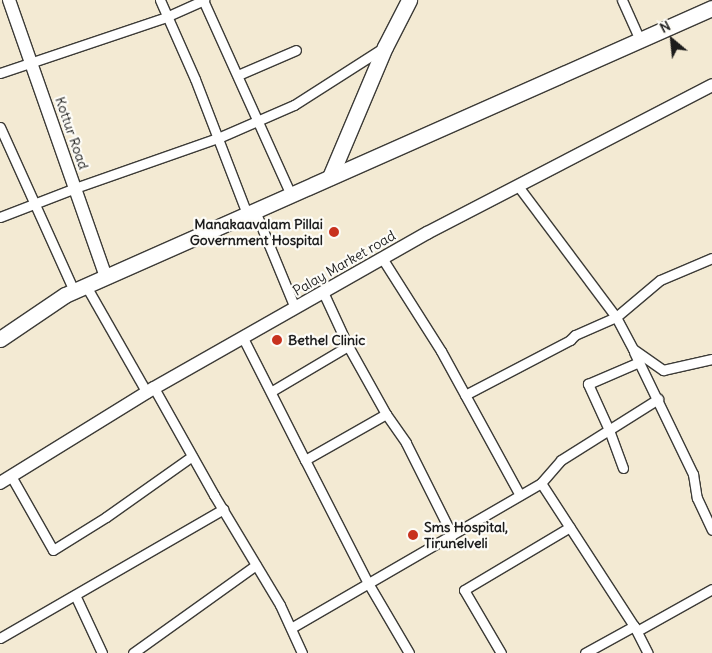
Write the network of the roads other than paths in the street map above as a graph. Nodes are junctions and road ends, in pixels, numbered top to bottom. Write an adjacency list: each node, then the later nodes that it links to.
1 (9, 0): 11 (street, Kottur Road)
2 (160, 0): 7 (street)
3 (203, 0): 7 (street); 13 (street)
4 (409, 0): 9 (main road)
5 (622, 0): 8 (street)
6 (712, 8): 8 (main road)
7 (166, 17): 11 (street); 17 (street)
8 (640, 40): 18 (main road)
9 (385, 47): 15 (street); 18 (main road)
10 (296, 50): 13 (street)
11 (31, 63): 12 (street); 20 (street, Kottur Road)
12 (0, 73)
13 (238, 75): 15 (street)
14 (712, 85): 19 (street, Palay Market road)
15 (259, 120): 17 (street); 21 (street)
16 (0, 126): 22 (street)
17 (218, 138): 20 (street); 23 (street)
18 (330, 177): 21 (main road)
19 (518, 186): 25 (street, Palay Market road); 31 (street)
20 (75, 188): 22 (street); 27 (street, Kottur Road)
21 (291, 195): 23 (main road)
22 (34, 204): 24 (street); 28 (street)
23 (251, 212): 27 (main road); 30 (street)
24 (0, 217)
25 (382, 258): 29 (street, Palay Market road); 40 (street)
26 (712, 258): 31 (street)
27 (106, 277): 28 (main road)
28 (80, 288): 32 (main road); 38 (street)
29 (323, 292): 30 (street, Palay Market road); 34 (street)
30 (295, 308): 33 (street, Palay Market road)
31 (616, 317): 35 (street); 40 (street)
32 (1, 337)
33 (243, 338): 38 (street, Palay Market road); 39 (street)
34 (348, 346): 39 (street); 42 (street)
35 (633, 349): 36 (street); 37 (street)
36 (712, 358)
37 (639, 362): 41 (street); 43 (street)
38 (150, 391): 44 (street); 47 (street, Palay Market road)
39 (272, 391): 45 (street)
40 (465, 394): 49 (street)
41 (658, 399): 43 (street); 52 (street)
42 (386, 414): 45 (street); 53 (street)
43 (609, 430): 46 (street); 48 (street)
44 (192, 456): 47 (street); 50 (street)
45 (305, 460): 55 (street)
46 (623, 468)
47 (6, 480)
48 (541, 483): 49 (street); 51 (street)
49 (520, 495): 53 (street)
50 (223, 509): 54 (street); 57 (street)
51 (570, 527): 59 (street); 65 (street)
52 (712, 530)
53 (452, 534): 55 (street)
54 (256, 565): 58 (street); 62 (street)
55 (368, 583): 58 (street); 64 (street)
56 (712, 589): 59 (street)
57 (75, 595): 60 (street); 61 (street)
58 (291, 628): 63 (street)
59 (635, 628): 66 (street); 67 (street)
60 (0, 638)
61 (102, 653)
62 (133, 653)
63 (302, 653)
64 (409, 653)
65 (501, 653)
66 (585, 653)
67 (648, 653)

